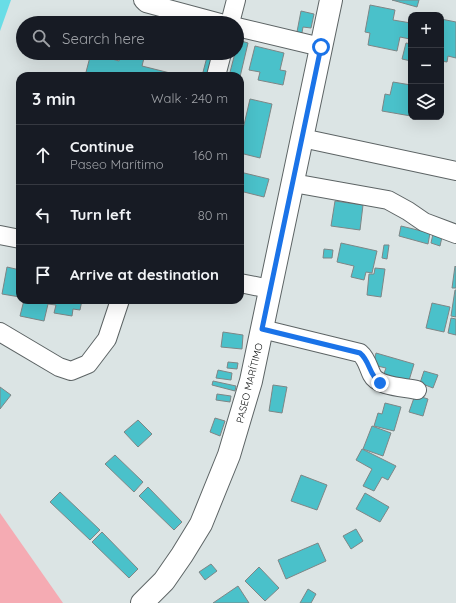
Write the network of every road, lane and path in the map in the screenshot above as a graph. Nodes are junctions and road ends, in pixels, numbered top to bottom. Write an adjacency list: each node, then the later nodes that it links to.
1 (143, 0): 4 (street)
2 (236, 0): 5 (street)
3 (331, 0): 7 (main road, PASEO MARÍTIMO)
4 (194, 16)
5 (232, 16)
6 (244, 29): 7 (street)
7 (321, 47): 10 (main road, PASEO MARÍTIMO)
8 (220, 60): 9 (street)
9 (217, 72)
10 (302, 138): 11 (street); 12 (main road, PASEO MARÍTIMO)
11 (456, 171)
12 (293, 183): 13 (street); 17 (main road, PASEO MARÍTIMO)
13 (456, 234)
14 (0, 235): 15 (street)
15 (16, 238)
16 (244, 284): 17 (street)
17 (270, 289): 19 (main road, PASEO MARÍTIMO)
18 (119, 304): 20 (street)
19 (262, 329): 21 (street); 22 (main road, PASEO MARÍTIMO)
20 (0, 332)
21 (417, 390)
22 (142, 603)

